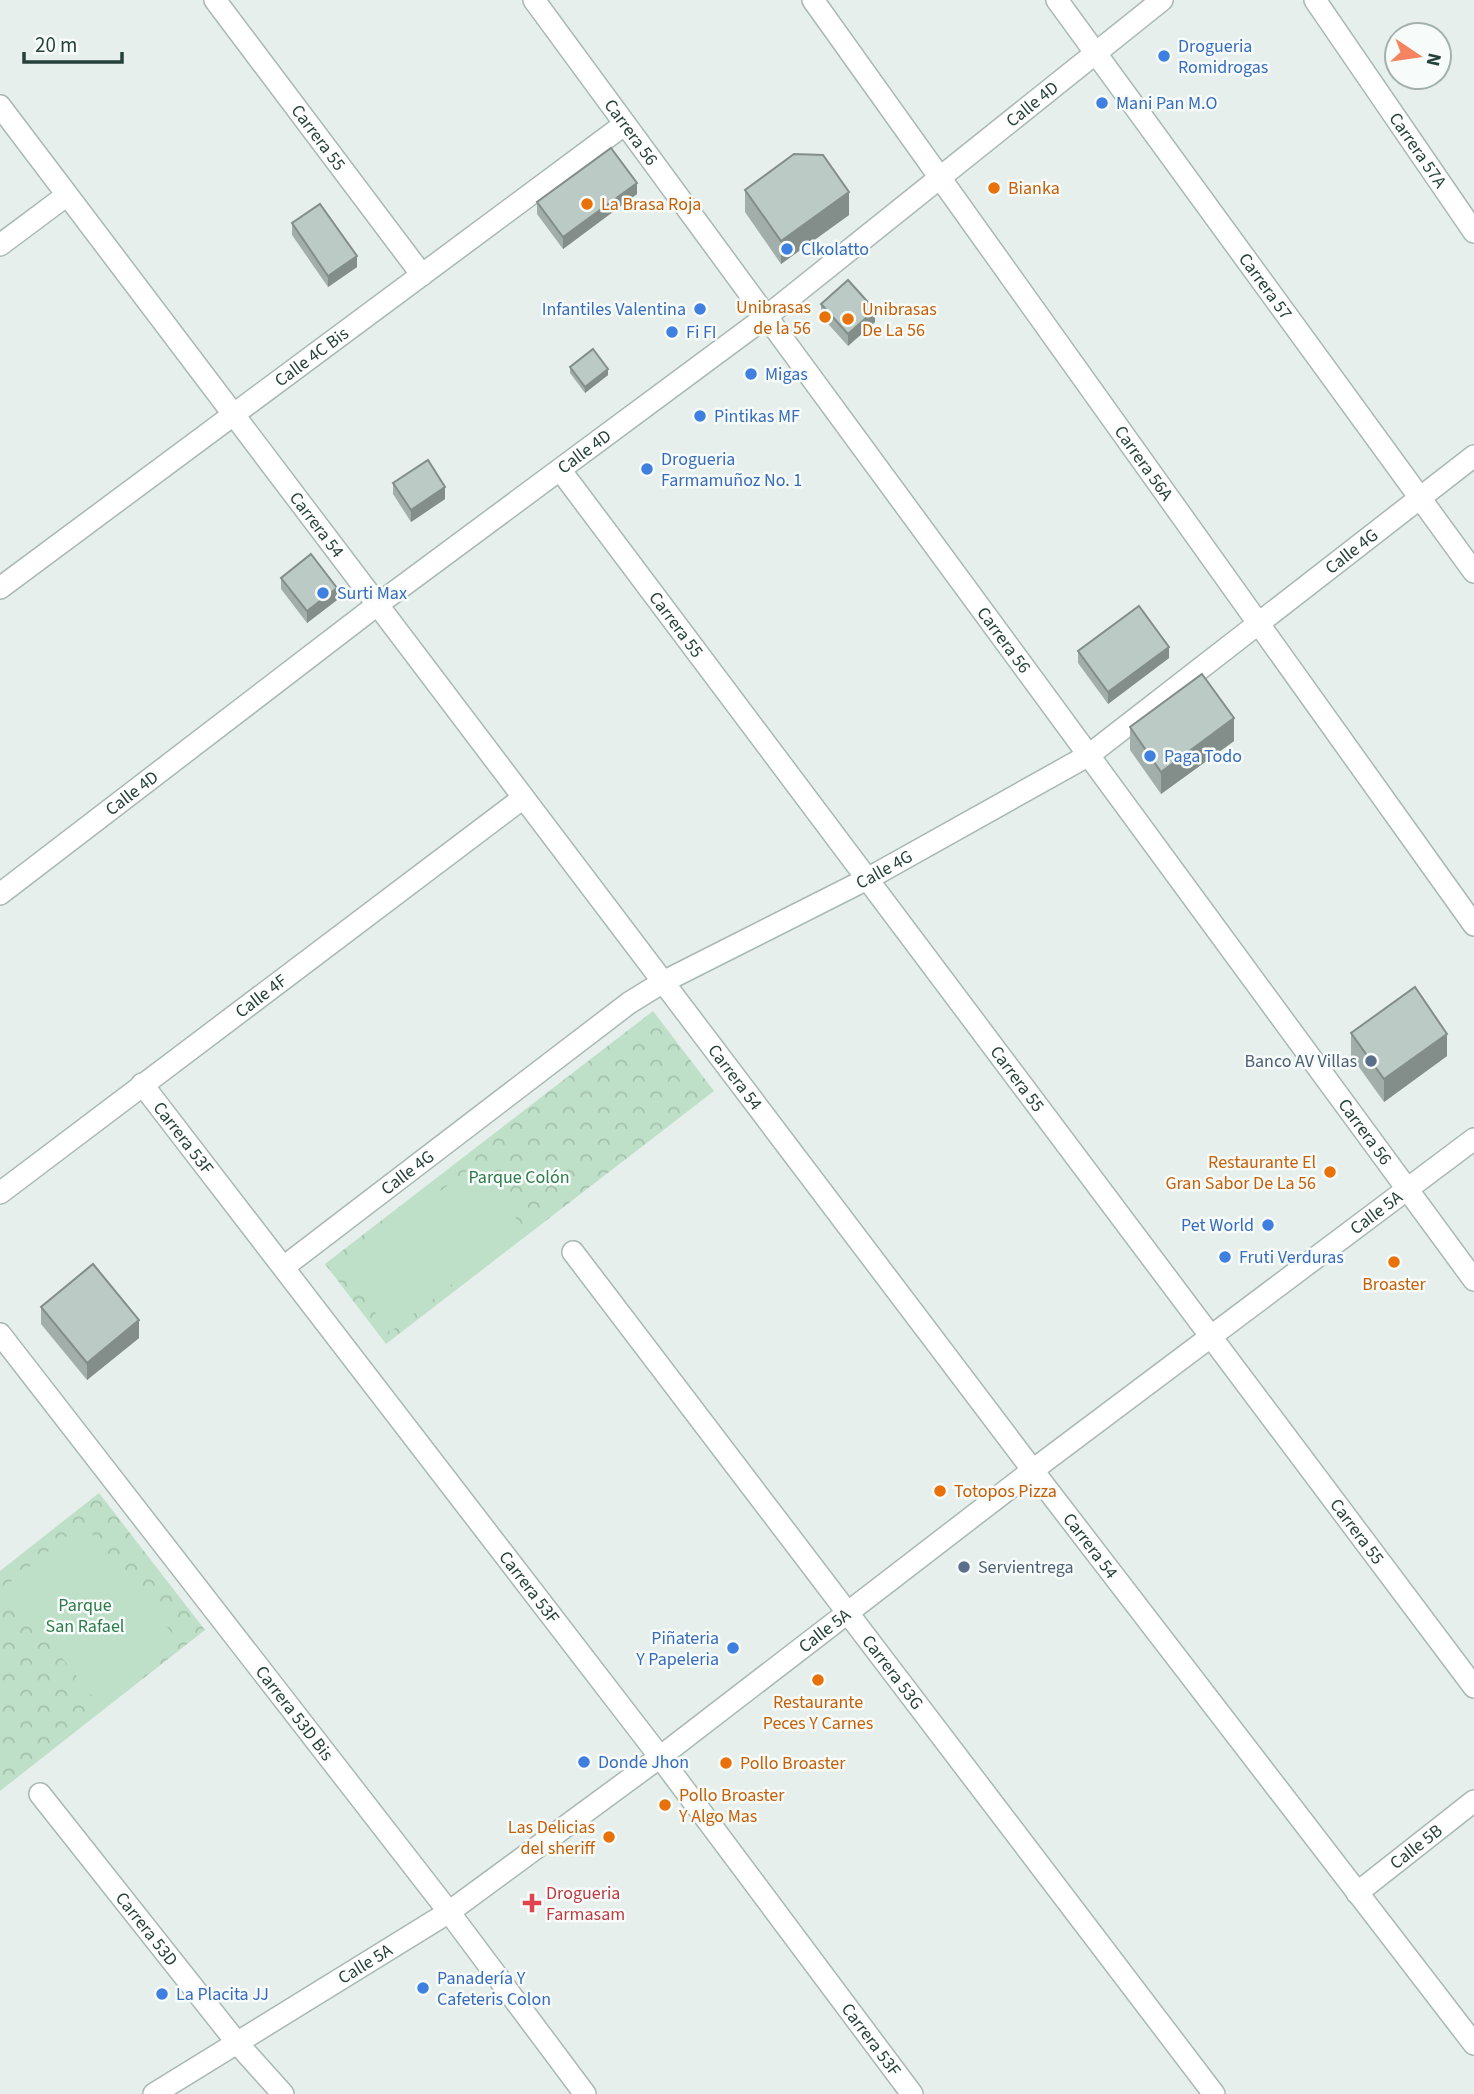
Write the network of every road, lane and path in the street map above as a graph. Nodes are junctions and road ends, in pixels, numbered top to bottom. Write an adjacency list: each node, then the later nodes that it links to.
1 (215, 0): 14 (street, Carrera 55)
2 (534, 0): 9 (street, Carrera 56)
3 (813, 0): 10 (street, Carrera 56A)
4 (1057, 0): 7 (street, Carrera 57)
5 (1163, 0): 7 (street, Calle 4D)
6 (1315, 0): 12 (street, Carrera 57A)
7 (1093, 53): 10 (street, Calle 4D); 19 (street, Carrera 57)
8 (0, 106): 11 (street, Carrera 54)
9 (625, 124): 14 (street, Calle 4C Bis); 15 (street, Carrera 56)
10 (940, 179): 15 (street, Calle 4D); 23 (street, Carrera 56A)
11 (67, 195): 13 (street); 16 (street, Carrera 54)
12 (1474, 232)
13 (0, 245)
14 (422, 275): 16 (street, Calle 4C Bis)
15 (766, 316): 18 (street, Calle 4D); 24 (street, Carrera 56)
16 (232, 413): 21 (street, Calle 4C Bis); 22 (street, Carrera 54)
17 (1474, 456): 19 (street, Calle 4G)
18 (561, 471): 22 (street, Calle 4D); 26 (street, Carrera 55)
19 (1421, 498): 20 (street, Carrera 57); 23 (street, Calle 4G)
20 (1474, 572)
21 (0, 588)
22 (377, 605): 25 (street, Carrera 54); 27 (street, Calle 4D)
23 (1258, 626): 24 (street, Calle 4G); 28 (street, Carrera 56A)
24 (1089, 754): 26 (street, Calle 4G); 32 (street, Carrera 56)
25 (523, 798): 29 (street, Carrera 54); 30 (street, Calle 4F)
26 (869, 878): 29 (street, Calle 4G); 38 (street, Carrera 55)
27 (0, 894)
28 (1474, 925)
29 (663, 982): 35 (street, Calle 4G); 39 (street, Carrera 54)
30 (142, 1084): 33 (street, Calle 4F); 35 (street, Carrera 53F)
31 (1474, 1139): 32 (street, Calle 5A)
32 (1408, 1189): 36 (street, Carrera 56); 38 (street, Calle 5A)
33 (0, 1193)
34 (573, 1252): 40 (street, Carrera 53G)
35 (285, 1266): 42 (street, Carrera 53F)
36 (1474, 1280)
37 (0, 1334): 46 (street, Carrera 53D Bis)
38 (1209, 1338): 39 (street, Calle 5A); 41 (street, Carrera 55)
39 (1033, 1470): 40 (street, Calle 5A); 45 (street, Carrera 54)
40 (847, 1614): 42 (street, Calle 5A); 53 (street, Carrera 53G)
41 (1474, 1687)
42 (660, 1757): 46 (street, Calle 5A); 52 (street, Carrera 53F)
43 (40, 1794): 47 (street, Carrera 53D)
44 (1474, 1801): 45 (street, Calle 5B)
45 (1357, 1893): 48 (street, Carrera 54)
46 (449, 1912): 47 (street, Calle 5A); 51 (street, Carrera 53D Bis)
47 (238, 2044): 49 (street, Calle 5A); 50 (street, Carrera 53D)
48 (1474, 2044)
49 (154, 2094)
50 (283, 2094)
51 (585, 2094)
52 (912, 2094)
53 (1214, 2094)

